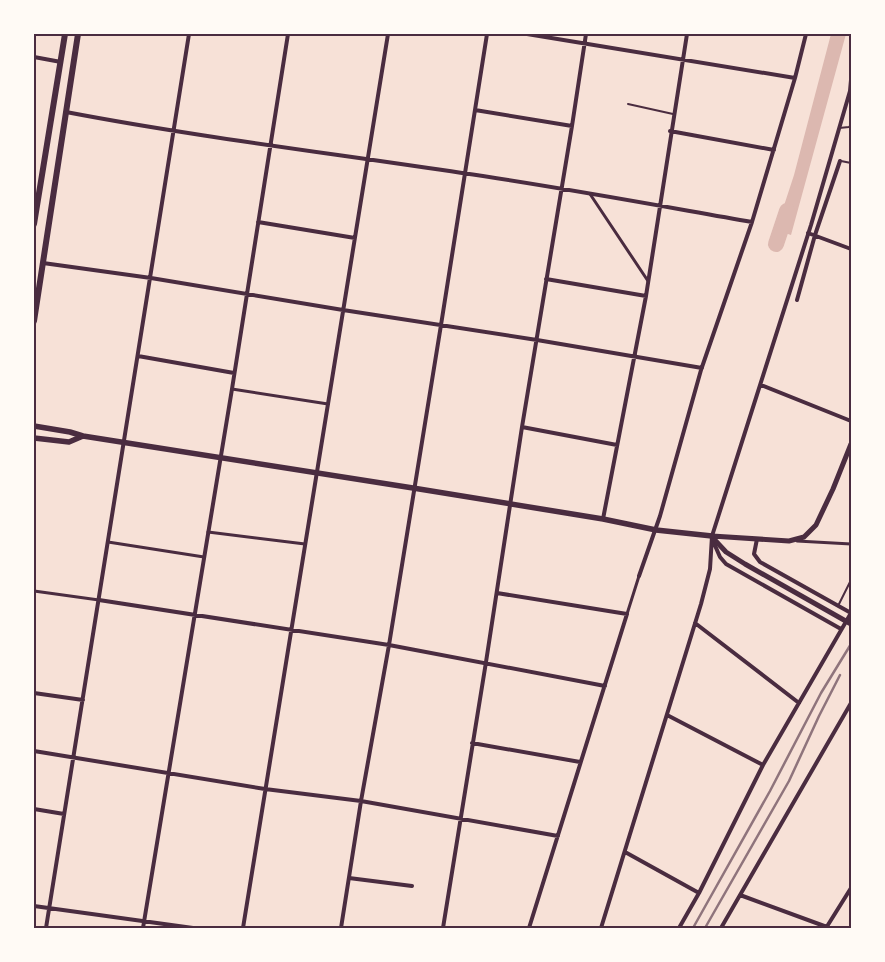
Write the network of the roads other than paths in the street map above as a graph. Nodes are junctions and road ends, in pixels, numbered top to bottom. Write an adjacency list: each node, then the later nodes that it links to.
1 (65, 34): 14 (main road)
2 (78, 34): 20 (main road)
3 (190, 34): 25 (street)
4 (288, 34): 27 (street)
5 (388, 34): 29 (street)
6 (487, 34): 19 (street)
7 (527, 34): 11 (street)
8 (586, 34): 11 (street)
9 (686, 34): 13 (street)
10 (806, 34): 15 (street)
11 (584, 43): 13 (street); 23 (street)
12 (34, 57): 14 (street)
13 (682, 60): 15 (street); 21 (street)
14 (61, 62): 38 (main road)
15 (795, 78): 28 (street)
16 (851, 80): 17 (street)
17 (850, 91): 24 (street)
18 (628, 104): 21 (lane)
19 (475, 110): 23 (street); 32 (street)
20 (66, 112): 25 (street); 43 (main road)
21 (673, 114): 26 (street)
22 (851, 125): 24 (lane)
23 (572, 126): 33 (street)
24 (839, 128): 39 (street)
25 (174, 130): 27 (street); 44 (street)
26 (670, 131): 28 (street); 35 (street)
27 (270, 146): 29 (street); 36 (street)
28 (774, 150): 37 (street)
29 (368, 159): 32 (street); 41 (street)
30 (840, 161): 31 (lane); 40 (street)
31 (851, 163)
32 (464, 173): 33 (street); 52 (street)
33 (561, 189): 34 (street); 45 (street)
34 (590, 193): 35 (street); 46 (street)
35 (659, 206): 37 (street); 46 (street)
36 (258, 222): 41 (street); 47 (street)
37 (752, 222): 56 (street)
38 (34, 224)
39 (808, 233): 40 (street); 58 (street)
40 (815, 235): 42 (street); 49 (street)
41 (355, 238): 50 (street)
42 (851, 250)
43 (43, 263): 44 (street); 51 (main road)
44 (151, 278): 47 (street); 54 (street)
45 (546, 279): 48 (street); 53 (street)
46 (648, 281): 48 (street)
47 (247, 294): 50 (street); 57 (street)
48 (646, 296): 55 (street)
49 (797, 300)
50 (343, 310): 52 (street); 60 (street)
51 (34, 321)
52 (441, 325): 53 (street); 71 (street)
53 (537, 340): 55 (street); 63 (street)
54 (138, 356): 57 (street); 66 (street)
55 (634, 357): 56 (street); 68 (street)
56 (702, 368): 74 (street)
57 (234, 373): 59 (street)
58 (761, 385): 61 (street); 76 (street)
59 (232, 389): 60 (street); 69 (street)
60 (328, 404): 70 (street)
61 (851, 421)
62 (34, 426): 64 (main road)
63 (522, 427): 68 (street); 72 (street)
64 (83, 436): 65 (main road); 66 (main road)
65 (34, 438)
66 (123, 442): 69 (main road); 79 (street)
67 (851, 444): 78 (street)
68 (617, 445): 73 (street)
69 (219, 457): 70 (main road); 75 (street)
70 (316, 474): 71 (main road); 80 (street)
71 (414, 488): 72 (main road); 96 (street)
72 (510, 504): 73 (main road); 86 (street)
73 (603, 519): 74 (main road)
74 (656, 530): 76 (main road); 83 (street)
75 (208, 532): 80 (street); 82 (street)
76 (712, 536): 77 (street); 92 (street); 93 (street); 94 (street)
77 (757, 539): 78 (street); 88 (street)
78 (796, 540): 81 (street)
79 (108, 542): 82 (street); 87 (street)
80 (305, 544): 95 (street)
81 (851, 544)
82 (204, 557): 90 (street)
83 (639, 576): 91 (street)
84 (851, 580): 88 (lane)
85 (34, 591): 87 (street)
86 (497, 594): 91 (street); 97 (street)
87 (99, 600): 90 (street); 100 (street)
88 (838, 606): 89 (street)
89 (851, 613): 94 (street)
90 (194, 614): 95 (street); 109 (street)
91 (627, 614): 98 (street)
92 (695, 623): 101 (street); 103 (street)
93 (851, 624)
94 (842, 629): 101 (street)
95 (292, 630): 96 (street); 110 (street)
96 (389, 646): 97 (street); 111 (street)
97 (486, 662): 98 (street); 104 (street)
98 (605, 686): 107 (street)
99 (34, 693): 100 (street)
100 (83, 700): 106 (street)
101 (799, 703): 108 (street)
102 (851, 703): 121 (street)
103 (667, 715): 108 (street); 116 (street)
104 (472, 743): 107 (street); 114 (street)
105 (34, 751): 106 (street)
106 (74, 758): 109 (street); 113 (street)
107 (580, 762): 115 (street)
108 (763, 766): 120 (street)
109 (168, 773): 110 (street); 124 (street)
110 (265, 789): 111 (street); 128 (street)
111 (361, 801): 114 (street); 117 (street)
112 (34, 809): 113 (street)
113 (64, 814): 123 (street)
114 (461, 819): 115 (street); 130 (street)
115 (558, 836): 131 (street)
116 (625, 852): 120 (street); 132 (street)
117 (349, 878): 118 (street); 129 (street)
118 (412, 886)
119 (851, 888): 135 (street)
120 (699, 893): 133 (street)
121 (740, 896): 134 (street); 135 (street)
122 (34, 906): 123 (street)
123 (49, 908): 124 (street); 125 (street)
124 (144, 921): 126 (street); 127 (street)
125 (46, 928)
126 (143, 928)
127 (193, 928)
128 (243, 928)
129 (342, 928)
130 (443, 928)
131 (529, 928)
132 (601, 928)
133 (680, 928)
134 (721, 928)
135 (827, 928)

